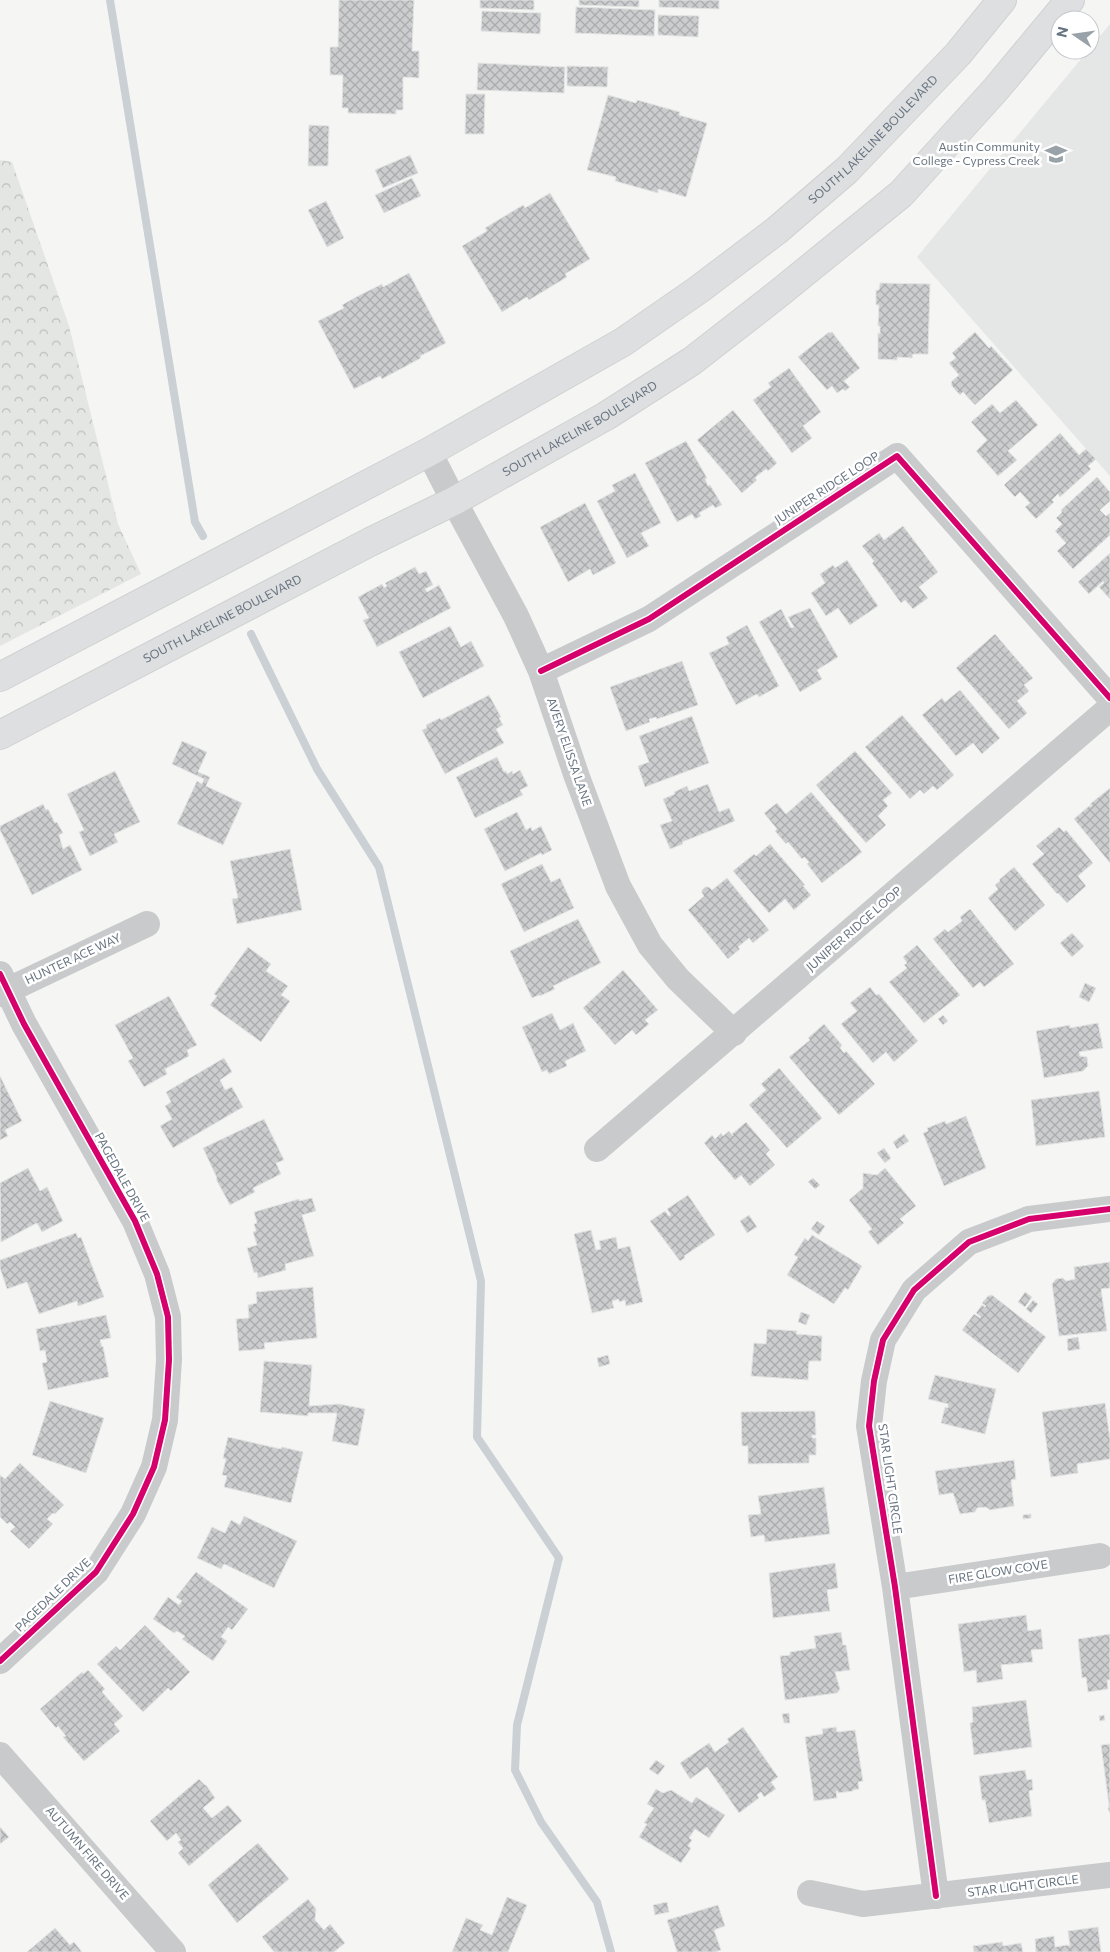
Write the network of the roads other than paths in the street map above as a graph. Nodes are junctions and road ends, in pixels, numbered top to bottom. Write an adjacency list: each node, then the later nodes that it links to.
1 (1002, 0): 3 (main road, SOUTH LAKELINE BOULEVARD)
2 (1070, 0): 4 (main road, SOUTH LAKELINE BOULEVARD)
3 (430, 452): 4 (street, AVERY ELISSA LANE); 6 (main road, SOUTH LAKELINE BOULEVARD)
4 (454, 501): 5 (street, AVERY ELISSA LANE); 9 (main road, SOUTH LAKELINE BOULEVARD)
5 (542, 670): 7 (street, JUNIPER RIDGE LOOP); 12 (street, AVERY ELISSA LANE)
6 (0, 677)
7 (1110, 698)
8 (1110, 708): 12 (street, JUNIPER RIDGE LOOP)
9 (0, 735)
10 (147, 924): 11 (street, HUNTER ACE WAY)
11 (3, 986): 17 (street, PAGEDALE DRIVE)
12 (734, 1033): 13 (street, JUNIPER RIDGE LOOP)
13 (597, 1149)
14 (1110, 1209): 16 (street, STAR LIGHT CIRCLE)
15 (1100, 1556): 16 (street, FIRE GLOW COVE)
16 (895, 1587): 21 (street, STAR LIGHT CIRCLE)
17 (0, 1661)
18 (0, 1754): 22 (street, AUTUMN FIRE DRIVE)
19 (1110, 1875): 21 (street, STAR LIGHT CIRCLE)
20 (810, 1893): 21 (street, STAR LIGHT CIRCLE)
21 (936, 1896)
22 (173, 1952)

